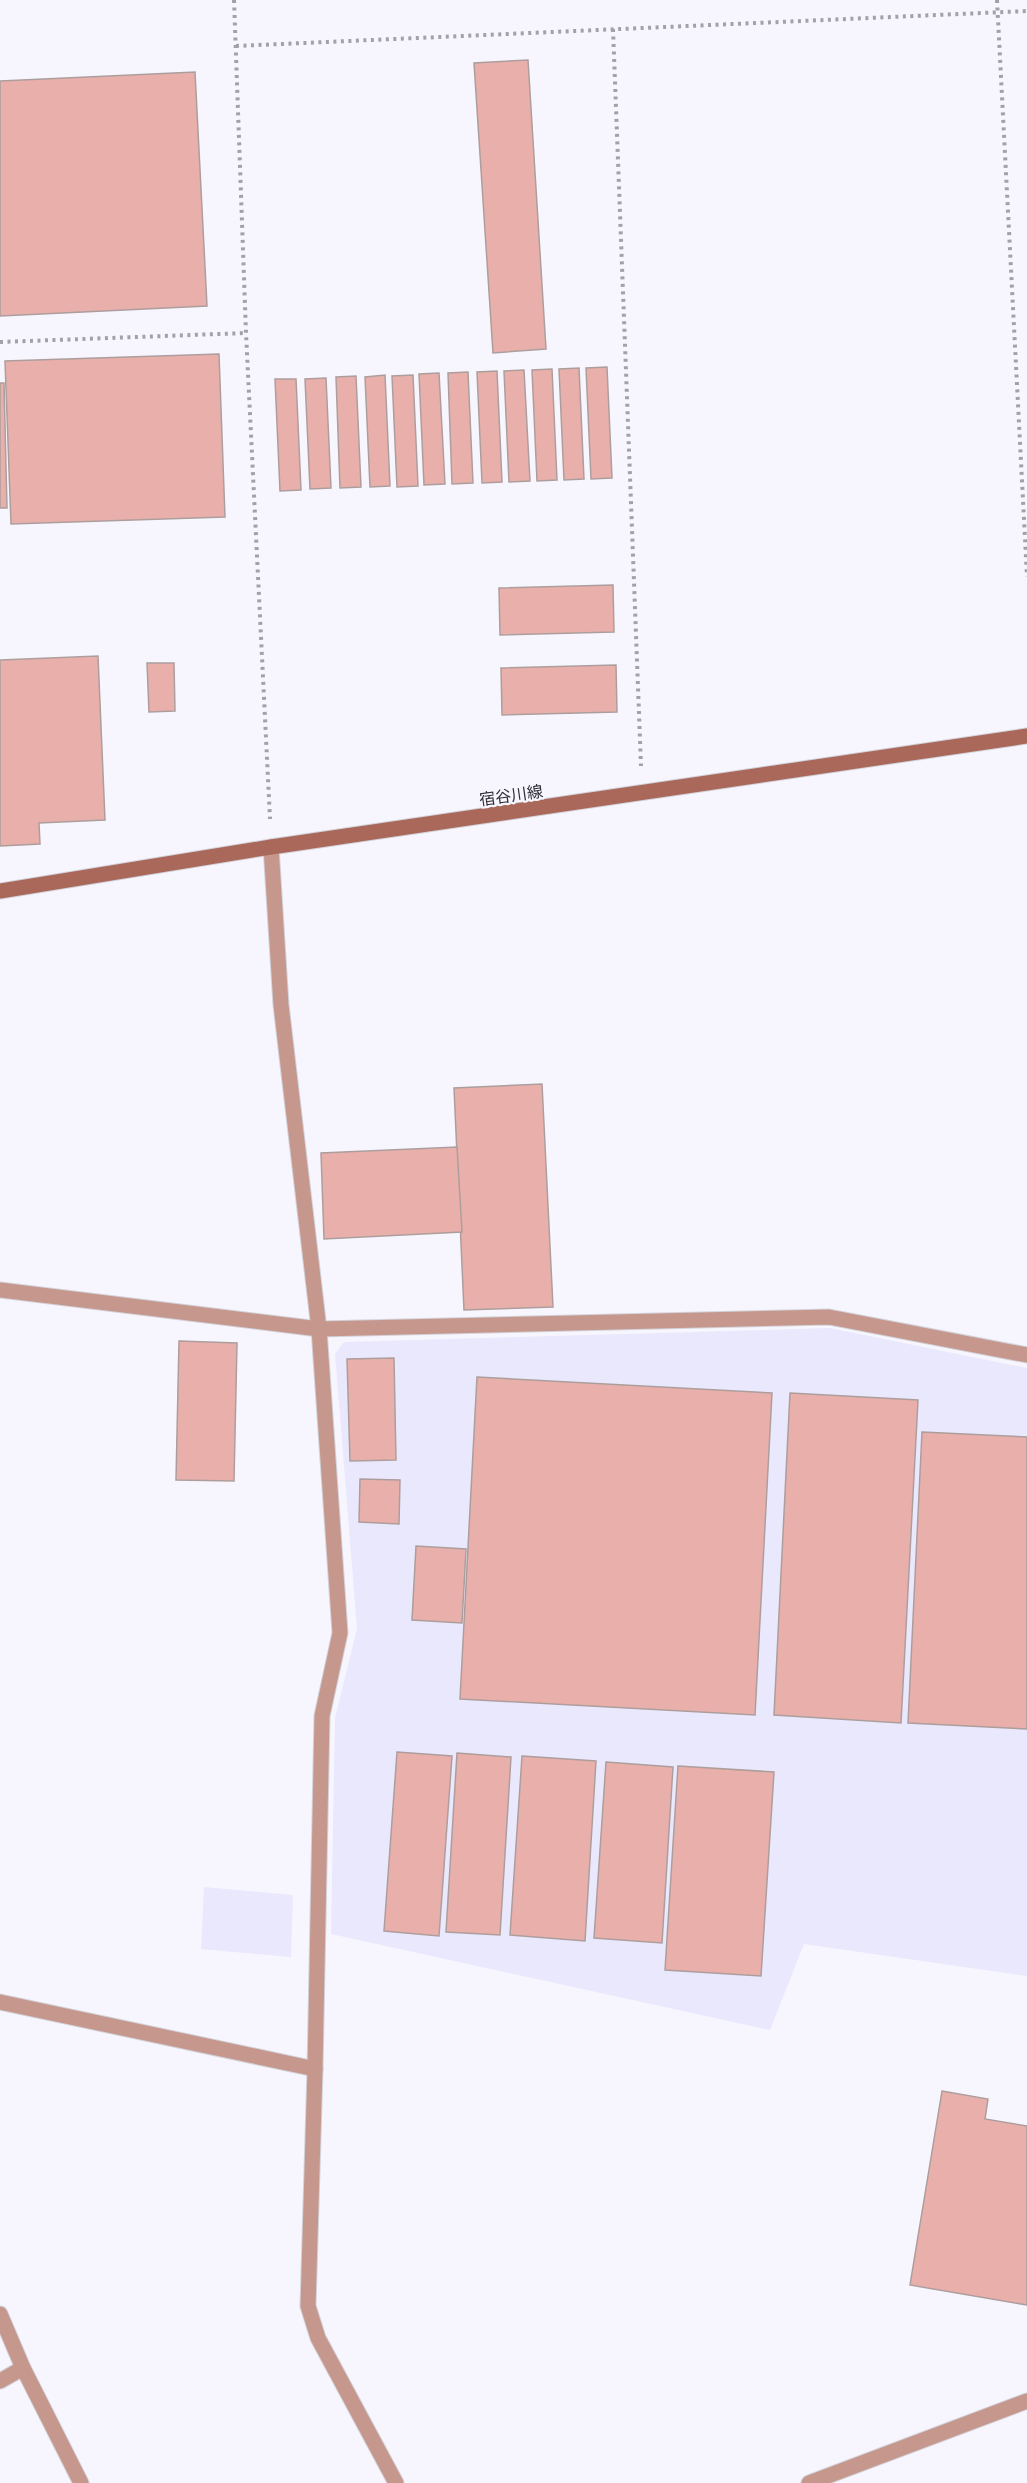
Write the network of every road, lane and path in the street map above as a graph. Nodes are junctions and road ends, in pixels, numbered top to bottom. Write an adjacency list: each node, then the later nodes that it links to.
1 (234, 0): 6 (path)
2 (997, 0): 4 (path)
3 (1027, 11): 4 (path)
4 (997, 12): 5 (path); 9 (path)
5 (613, 29): 6 (path); 11 (path)
6 (236, 46): 7 (path)
7 (246, 333): 8 (path); 12 (path)
8 (0, 342)
9 (1027, 577)
10 (1027, 736): 11 (main road, 宿谷川線)
11 (643, 794): 12 (main road, 宿谷川線)
12 (271, 847): 13 (main road, 宿谷川線); 15 (street)
13 (0, 891)
14 (0, 1290): 15 (street)
15 (319, 1329): 16 (street); 18 (street)
16 (1027, 1354)
17 (0, 2002): 18 (street)
18 (315, 2069): 24 (street)
19 (0, 2314): 20 (street)
20 (23, 2368): 21 (street); 23 (street)
21 (0, 2381)
22 (1027, 2401): 25 (street)
23 (81, 2483)
24 (396, 2483)
25 (809, 2483)

